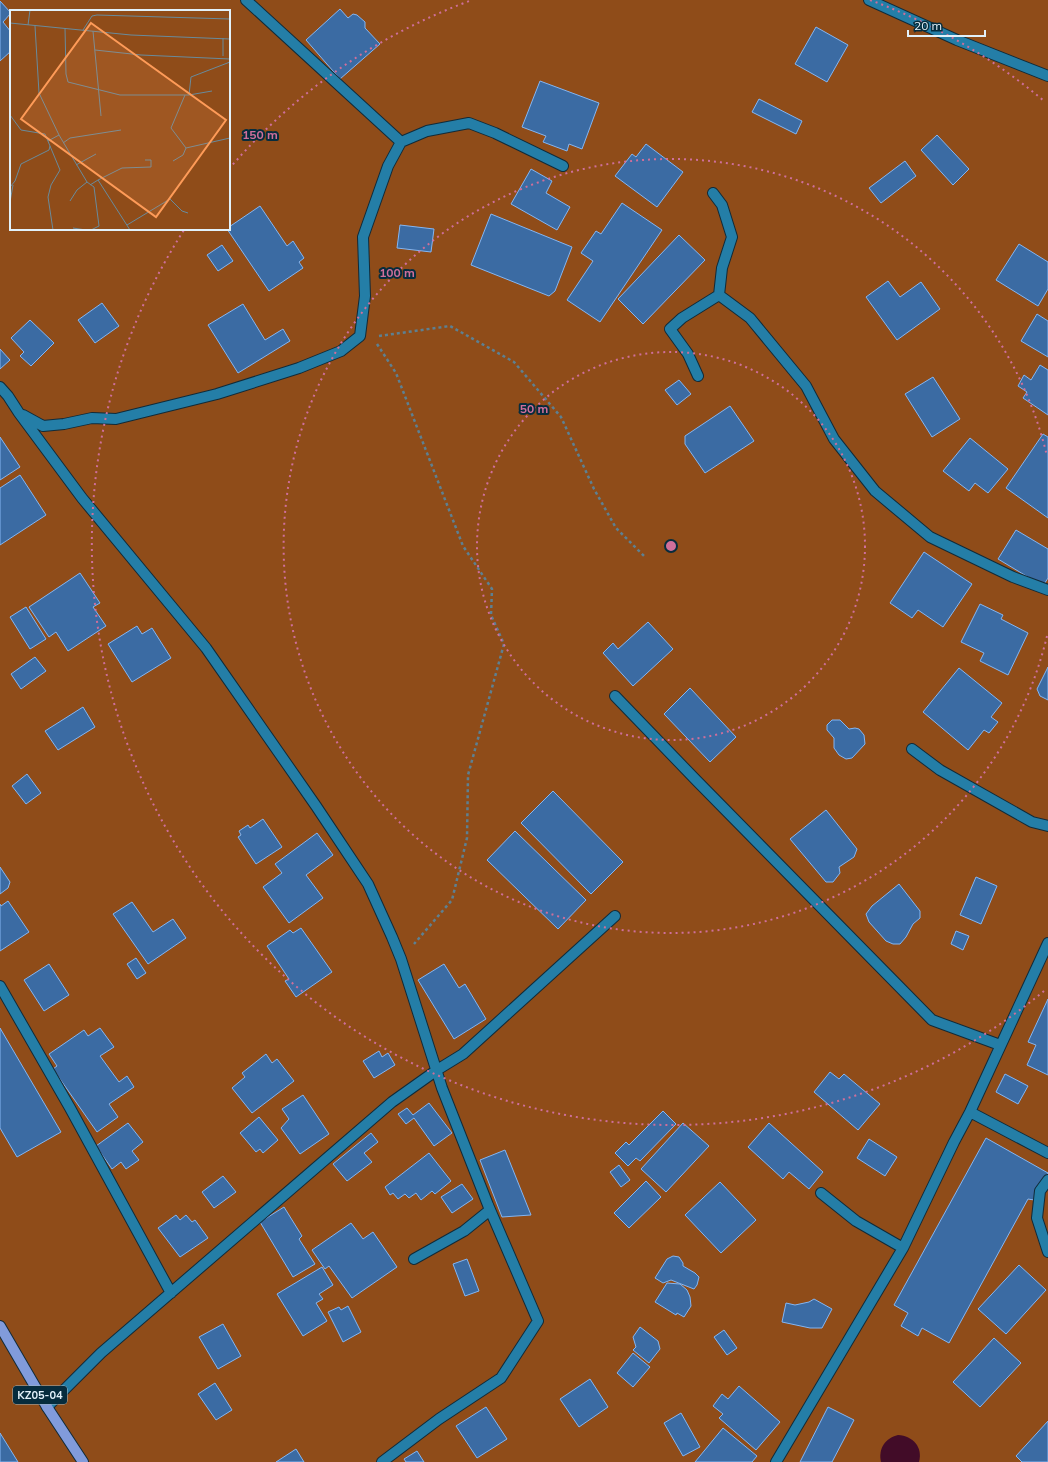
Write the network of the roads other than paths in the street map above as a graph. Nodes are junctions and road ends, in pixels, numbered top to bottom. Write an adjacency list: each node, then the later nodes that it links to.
1 (246, 0): 4 (street)
2 (870, 0): 3 (street)
3 (1048, 76)
4 (402, 142): 5 (street); 11 (street)
5 (563, 166)
6 (713, 193): 7 (street)
7 (719, 295): 8 (street); 12 (street)
8 (698, 376)
9 (0, 387): 10 (street)
10 (4, 398): 11 (street)
11 (19, 414): 20 (street)
12 (1048, 590)
13 (615, 696): 19 (street)
14 (912, 750): 15 (street)
15 (1048, 826)
16 (615, 916): 20 (street)
17 (1048, 943): 19 (street)
18 (0, 986): 29 (street)
19 (1000, 1046): 21 (street)
20 (437, 1070): 25 (street); 29 (street)
21 (970, 1112): 22 (street); 26 (street)
22 (1048, 1153)
23 (1048, 1180): 27 (street)
24 (821, 1193): 26 (street)
25 (490, 1210): 28 (street); 33 (street)
26 (903, 1248): 34 (street)
27 (1048, 1252)
28 (414, 1259)
29 (171, 1294): 31 (street)
30 (0, 1326): 31 (main road, KZ05-04)
31 (47, 1407): 32 (main road, KZ05-04)
32 (83, 1462)
33 (382, 1462)
34 (776, 1462)

